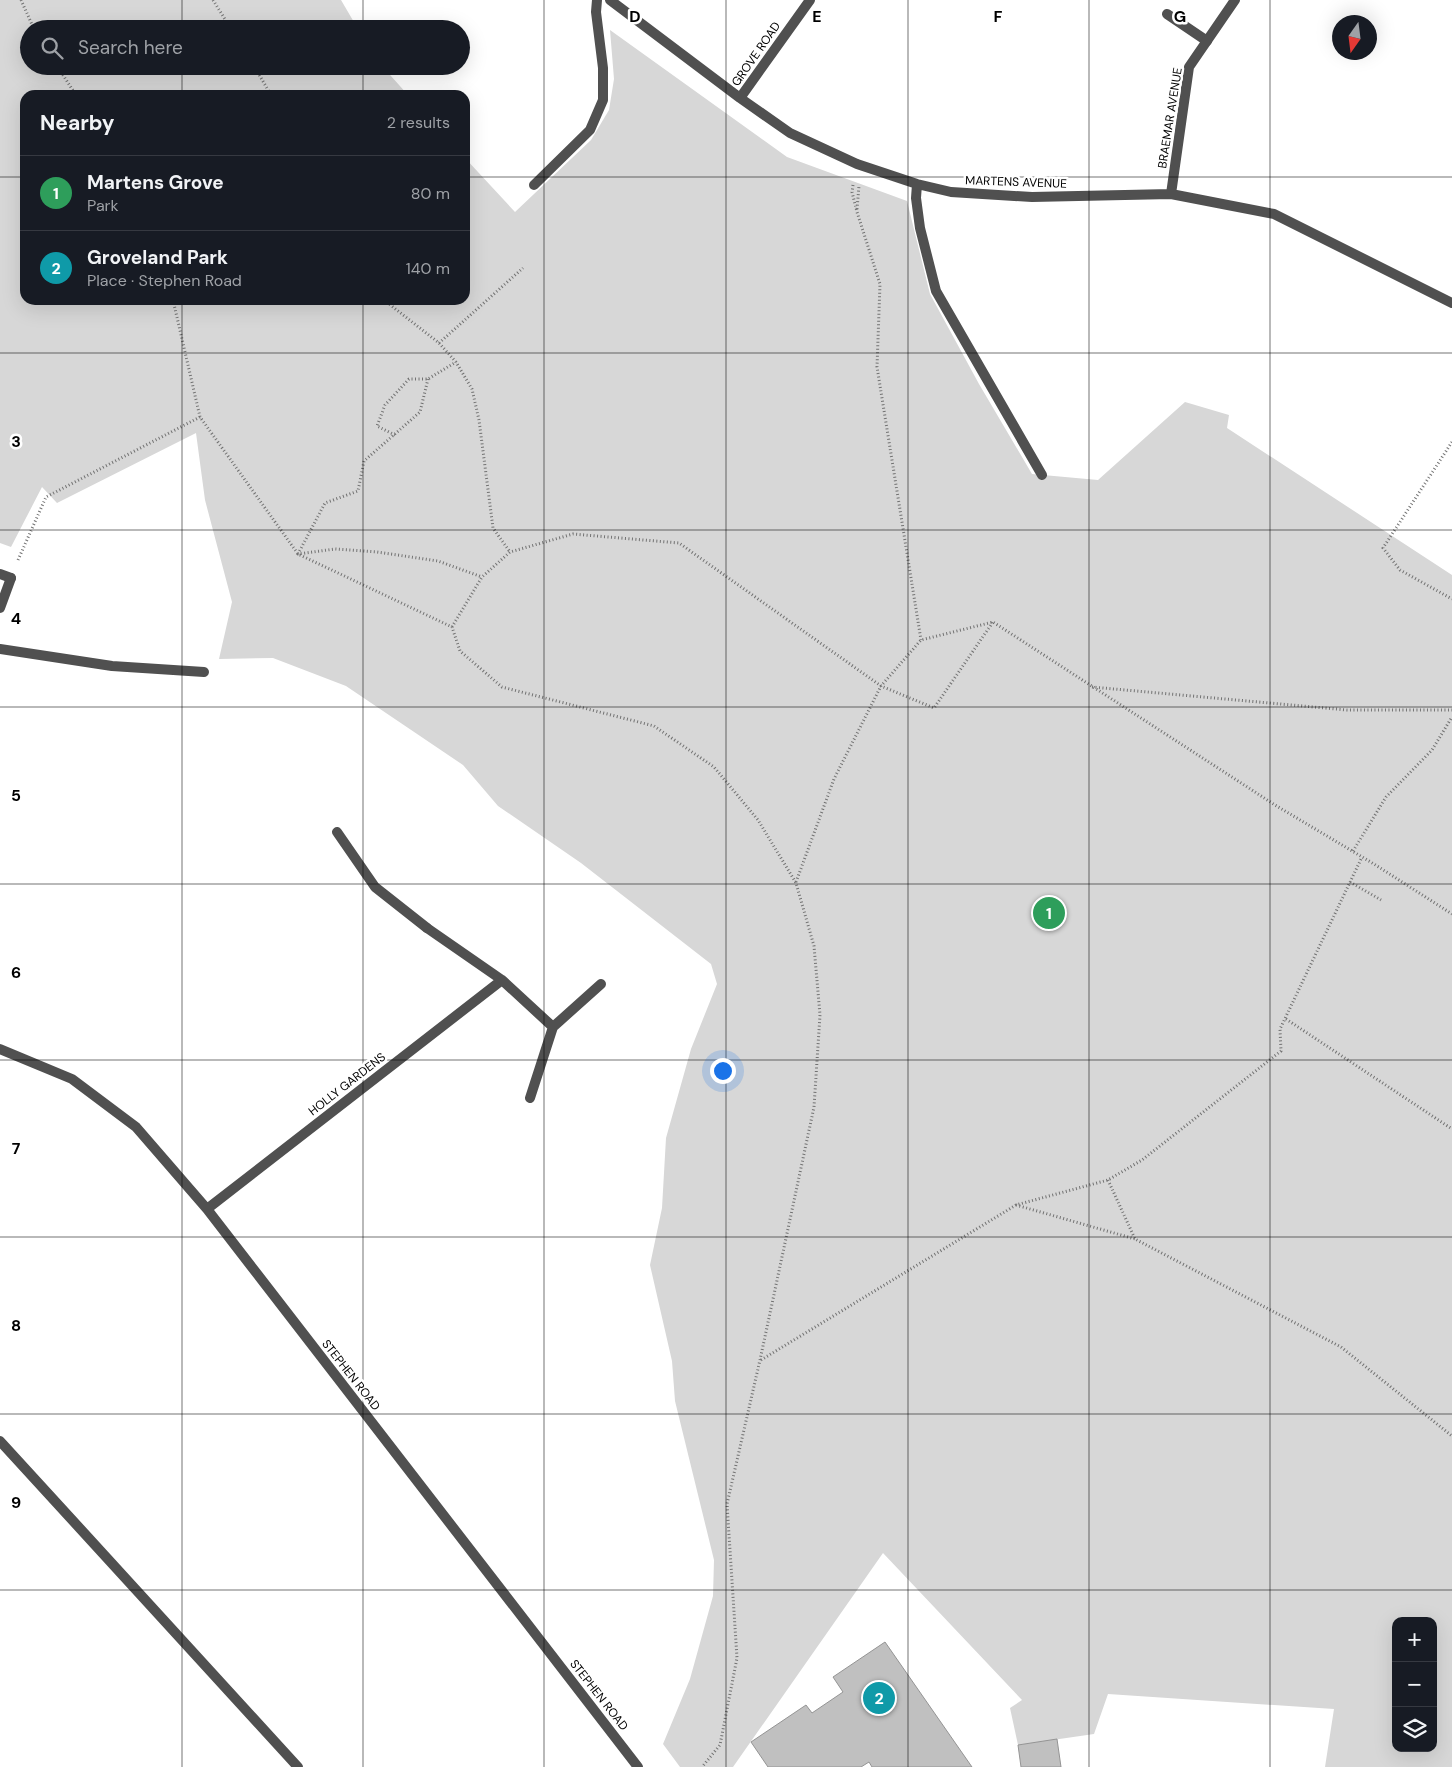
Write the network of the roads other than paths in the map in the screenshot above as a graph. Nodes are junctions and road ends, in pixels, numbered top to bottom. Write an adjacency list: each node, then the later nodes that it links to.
1 (598, 0): 9 (street)
2 (610, 0): 7 (street, MARTENS AVENUE)
3 (810, 0): 7 (street, GROVE ROAD)
4 (1236, 0): 6 (street, BRAEMAR AVENUE)
5 (1167, 14): 6 (street)
6 (1207, 41): 10 (street, BRAEMAR AVENUE)
7 (740, 98): 8 (street, MARTENS AVENUE)
8 (917, 184): 10 (street, MARTENS AVENUE); 12 (street)
9 (534, 185)
10 (1171, 194): 11 (street, MARTENS AVENUE)
11 (1452, 303)
12 (1042, 475)
13 (0, 574): 14 (street)
14 (0, 608)
15 (0, 649): 16 (street)
16 (204, 672)
17 (337, 832): 18 (street)
18 (502, 980): 20 (street); 23 (street, HOLLY GARDENS)
19 (601, 984): 20 (street)
20 (554, 1027): 22 (street)
21 (0, 1049): 23 (street, STEPHEN ROAD)
22 (530, 1098)
23 (207, 1209): 26 (street, STEPHEN ROAD)
24 (0, 1441): 25 (street)
25 (298, 1767)
26 (638, 1767)

